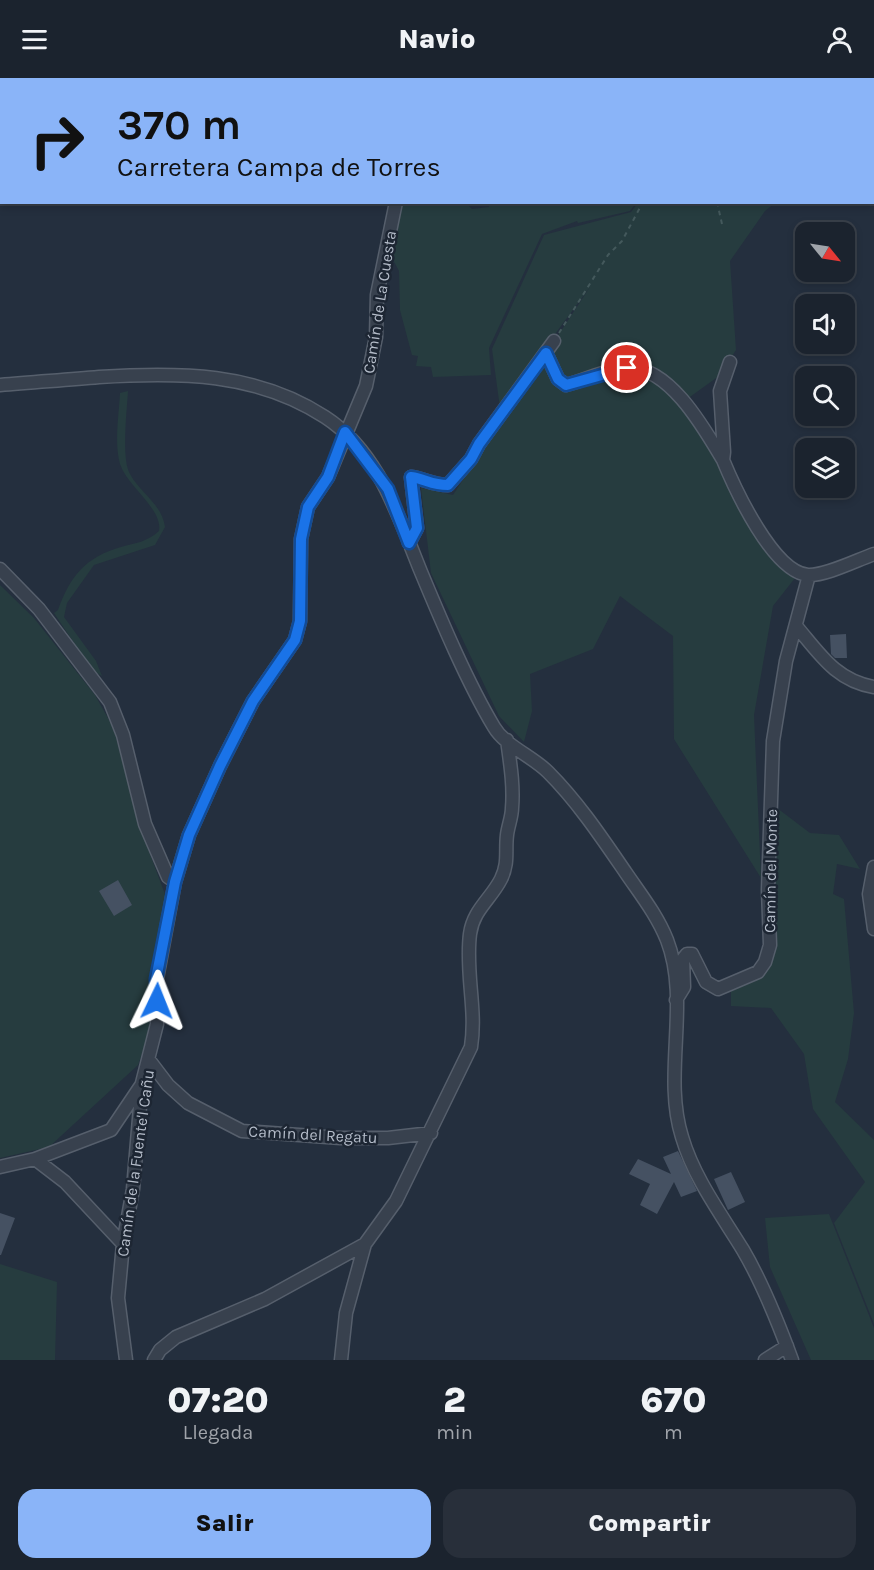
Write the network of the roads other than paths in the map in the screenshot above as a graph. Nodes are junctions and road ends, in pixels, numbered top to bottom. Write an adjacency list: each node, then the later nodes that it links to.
1 (396, 204): 6 (street, Camín de La Cuesta)
2 (555, 341): 3 (street)
3 (546, 353): 7 (street); 8 (street)
4 (730, 362): 7 (street)
5 (0, 385): 6 (street)
6 (345, 432): 8 (street); 16 (street, Camín de la Fuente'l Cañu)
7 (723, 460): 11 (street)
8 (409, 543): 14 (street)
9 (874, 554): 11 (street)
10 (0, 569): 16 (street)
11 (809, 575): 12 (street)
12 (796, 626): 13 (street); 18 (street, Camín del Monte)
13 (874, 687)
14 (507, 740): 18 (street); 21 (street)
15 (874, 867): 17 (street)
16 (175, 882): 19 (street, Camín de la Fuente'l Cañu)
17 (874, 929)
18 (675, 1000): 26 (street)
19 (149, 1060): 20 (street, Camín de la Fuente'l Cañu); 21 (street, Camín del Regatu)
20 (142, 1083): 22 (street); 24 (street, Camín de la Fuente'l Cañu)
21 (431, 1133): 25 (street)
22 (35, 1159): 23 (street); 24 (street)
23 (0, 1167)
24 (123, 1244): 27 (street, Camín de la Fuente'l Cañu)
25 (365, 1244): 28 (street); 29 (street)
26 (787, 1346): 30 (street); 31 (street); 32 (street)
27 (126, 1360)
28 (154, 1360)
29 (341, 1360)
30 (765, 1360)
31 (783, 1360)
32 (792, 1360)

